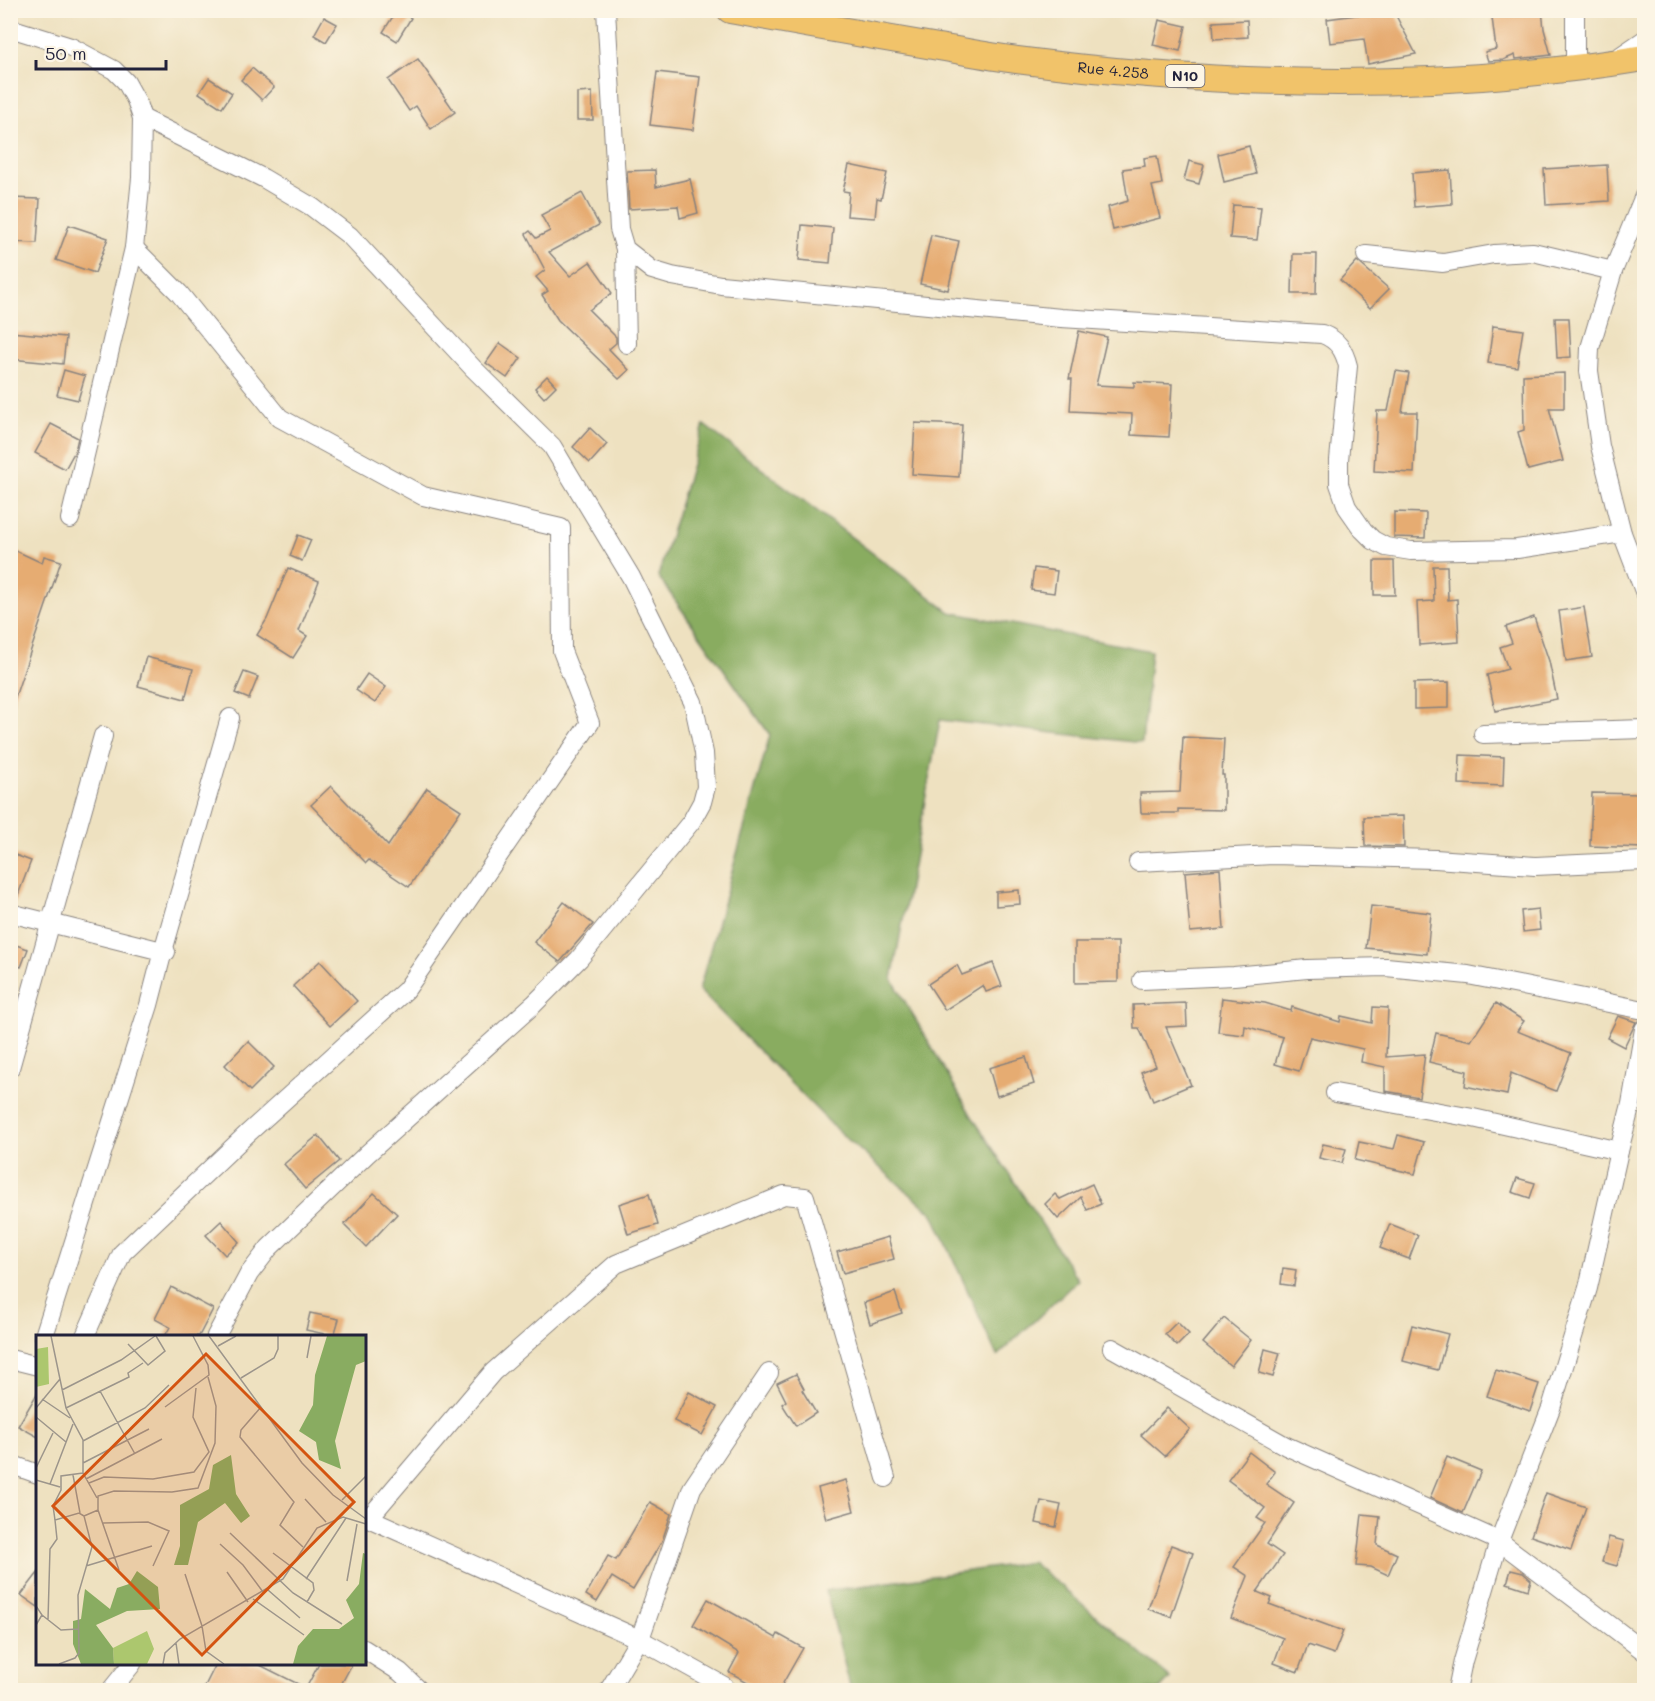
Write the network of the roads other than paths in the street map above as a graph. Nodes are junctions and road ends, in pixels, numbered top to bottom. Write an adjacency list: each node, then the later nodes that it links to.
1 (606, 10): 12 (street)
2 (730, 10): 8 (highway, Rue 4.258 / N10)
3 (1575, 10): 8 (street)
4 (10, 28): 9 (street)
5 (1644, 40): 7 (street)
6 (1644, 58): 7 (highway, Rue 4.258 / N10)
7 (1607, 64): 8 (highway, Rue 4.258 / N10)
8 (1575, 68)
9 (142, 118): 11 (street); 37 (street)
10 (1644, 196): 14 (street)
11 (134, 248): 16 (street); 36 (street)
12 (625, 249): 15 (street); 17 (street)
13 (1366, 255): 14 (street)
14 (1613, 271): 17 (street)
15 (627, 344)
16 (70, 519)
17 (1622, 533): 18 (street)
18 (1644, 591)
19 (230, 718): 27 (street)
20 (1644, 729): 21 (street)
21 (1483, 734)
22 (103, 736): 26 (street)
23 (1644, 861): 24 (street)
24 (1138, 862)
25 (10, 913): 26 (street)
26 (50, 924): 27 (street); 31 (street)
27 (164, 952): 35 (street)
28 (1142, 980): 29 (street)
29 (1644, 1010)
30 (1644, 1029): 33 (street)
31 (10, 1068)
32 (1335, 1093): 34 (street)
33 (1638, 1103): 34 (street)
34 (1618, 1151): 46 (street)
35 (44, 1335)
36 (85, 1335)
37 (217, 1335)
38 (1112, 1348): 46 (street)
39 (10, 1359): 40 (street)
40 (36, 1363)
41 (769, 1373): 47 (street)
42 (10, 1464): 43 (street)
43 (36, 1473)
44 (886, 1478): 45 (street)
45 (367, 1517): 47 (street)
46 (1499, 1541): 49 (street); 55 (street)
47 (639, 1639): 51 (street); 54 (street)
48 (366, 1650): 53 (street)
49 (1644, 1651)
50 (131, 1665): 52 (street)
51 (724, 1686)
52 (111, 1690)
53 (419, 1690)
54 (609, 1690)
55 (1457, 1690)

